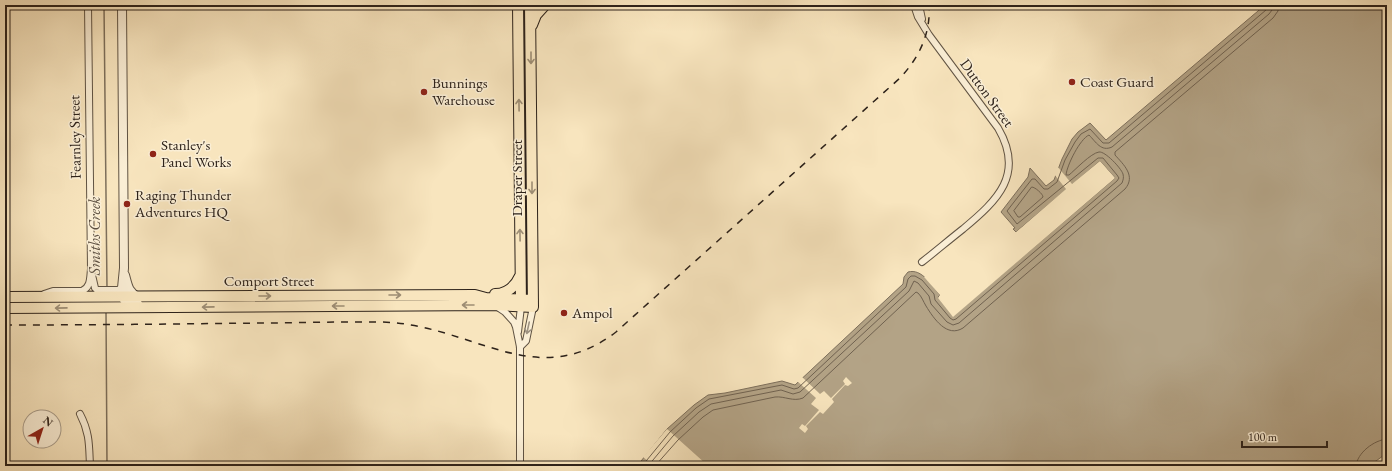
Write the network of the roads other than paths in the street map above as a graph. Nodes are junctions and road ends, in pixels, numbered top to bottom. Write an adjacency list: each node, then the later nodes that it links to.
1 (88, 5): 10 (street, Fearnley Street)
2 (122, 5): 9 (street)
3 (518, 5): 11 (highway, Draper Street, one-way to 3)
4 (530, 5): 7 (highway, Draper Street)
5 (545, 5): 7 (highway)
6 (918, 6): 8 (street, Dutton Street)
7 (531, 30): 18 (highway, Draper Street, one-way to 18)
8 (922, 262)
9 (124, 268): 12 (street); 16 (street)
10 (91, 269): 12 (street, Fearnley Street); 15 (street, Fearnley Street)
11 (521, 274): 13 (highway); 17 (highway, Draper Street)
12 (108, 294): 15 (highway, Comport Street); 16 (highway, Comport Street); 21 (street)
13 (474, 295): 16 (highway, Comport Street, one-way to 13); 17 (highway, Comport Street)
14 (5, 297): 15 (highway, Comport Street)
15 (37, 297)
16 (138, 297)
17 (521, 303): 18 (highway, Comport Street); 19 (highway, Comport Street); 22 (street, Draper Street)
18 (533, 304): 23 (street, Draper Street, one-way to 23)
19 (494, 305): 21 (highway, Comport Street, one-way to 21); 22 (street, Draper Street)
20 (5, 308): 21 (highway, Comport Street, one-way to 20)
21 (186, 308)
22 (518, 338): 23 (street, Draper Street)
23 (520, 347): 26 (street, Draper Street)
24 (80, 414): 25 (street)
25 (90, 466)
26 (520, 466)

